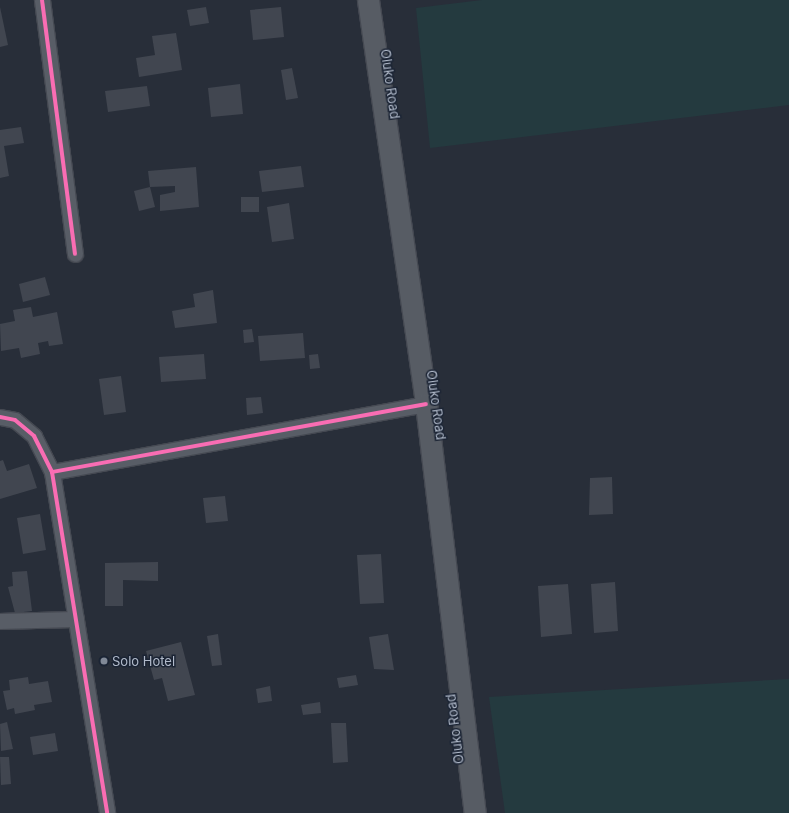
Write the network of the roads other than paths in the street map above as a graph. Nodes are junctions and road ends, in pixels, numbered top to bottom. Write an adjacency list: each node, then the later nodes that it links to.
1 (42, 0): 3 (street)
2 (368, 0): 4 (main road, Oluko Road)
3 (75, 254)
4 (426, 404): 6 (street); 10 (main road, Oluko Road)
5 (0, 417): 6 (street)
6 (52, 472): 7 (street)
7 (76, 619): 8 (street); 9 (street)
8 (0, 621)
9 (107, 813)
10 (475, 813)

